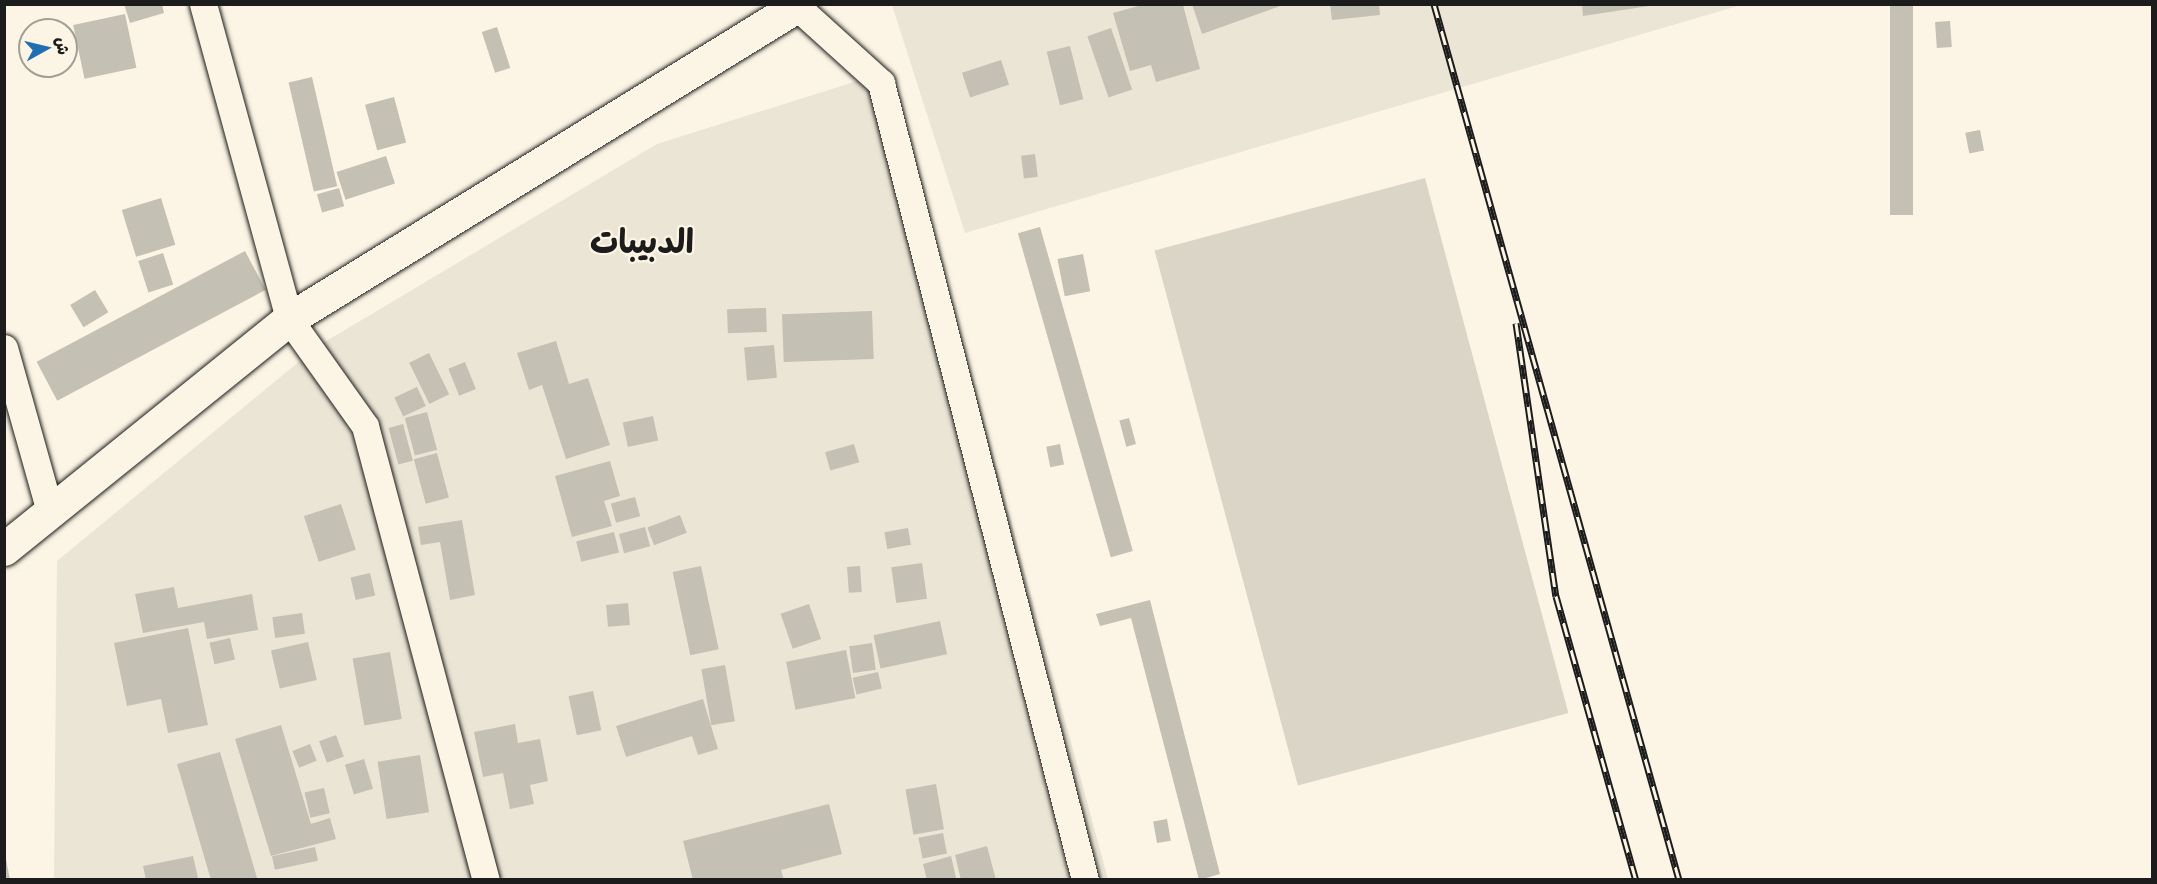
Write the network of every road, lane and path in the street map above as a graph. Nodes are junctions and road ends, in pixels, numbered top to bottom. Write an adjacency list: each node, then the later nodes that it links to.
1 (203, 4): 3 (street)
2 (796, 5): 3 (main road); 8 (street)
3 (289, 319): 5 (main road); 7 (street)
4 (4, 348): 5 (street)
5 (50, 512): 6 (main road)
6 (4, 549)
7 (486, 879)
8 (1085, 879)

